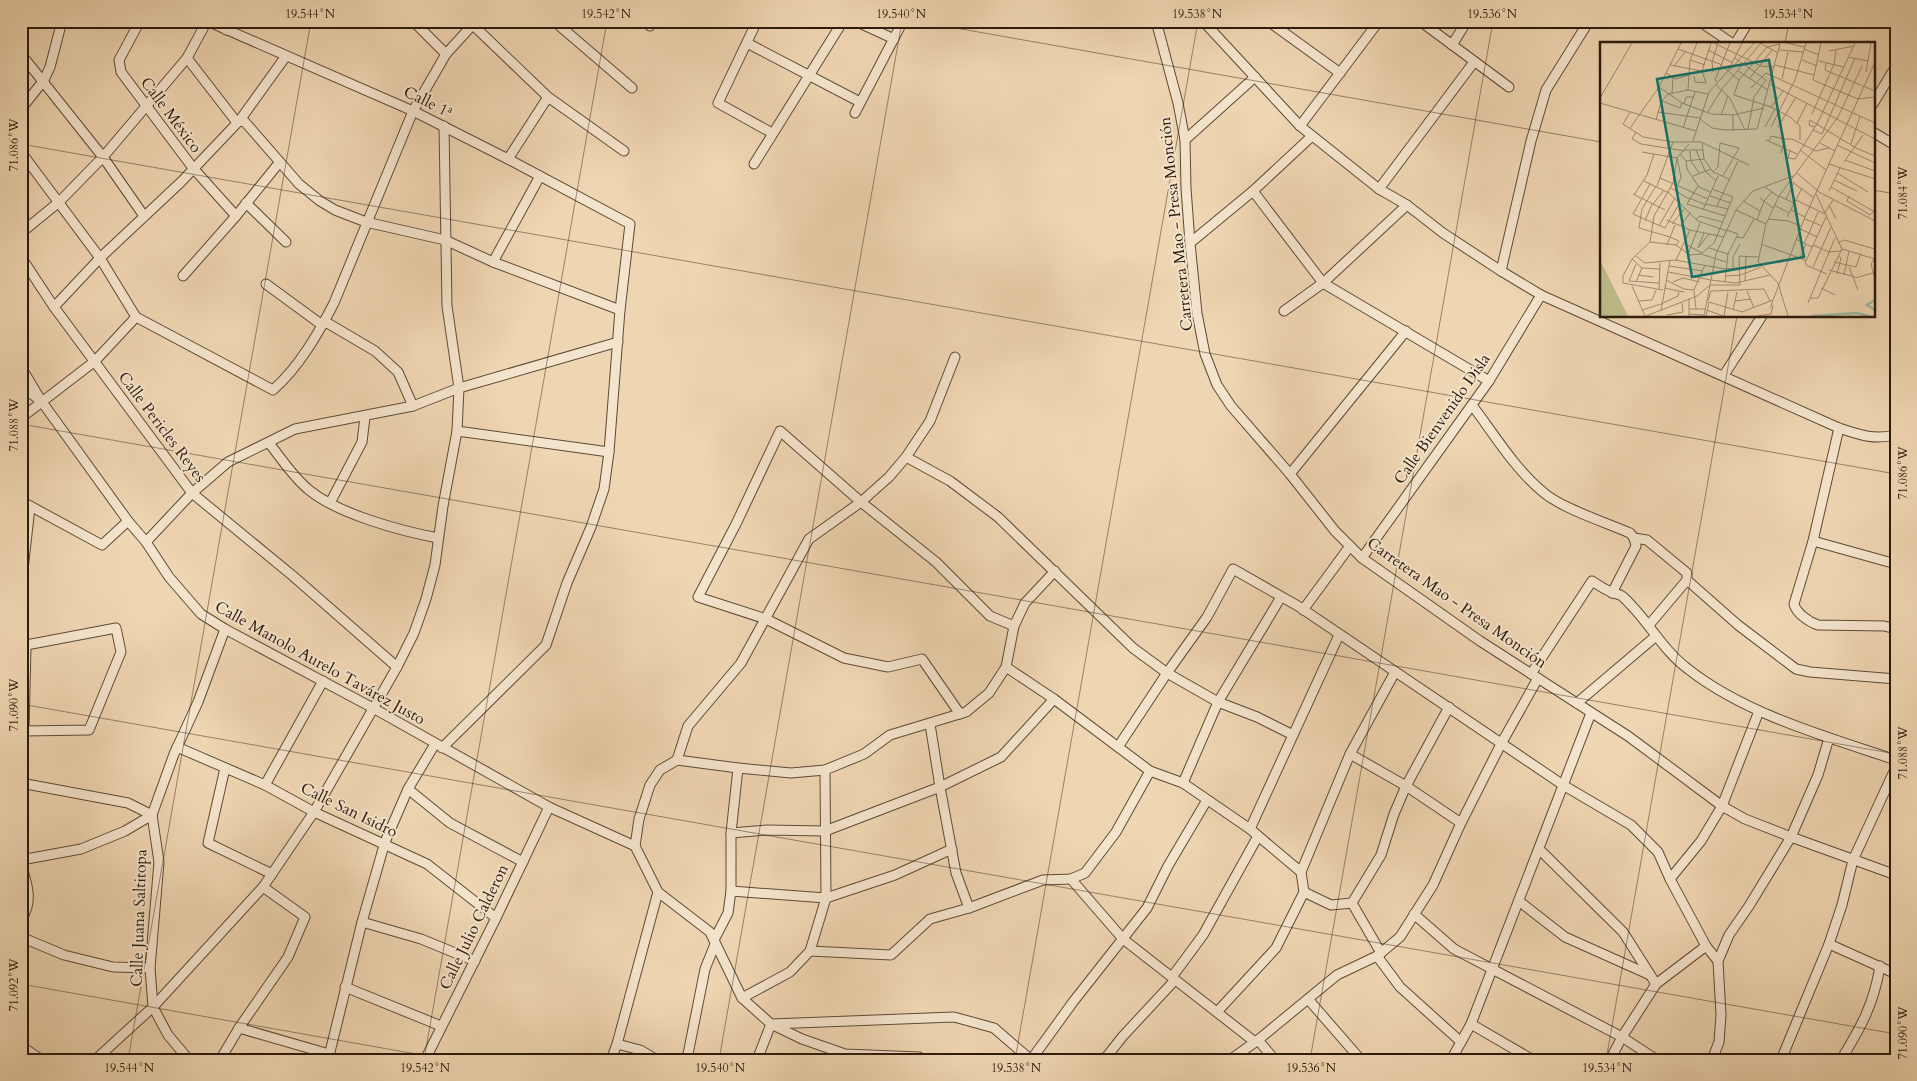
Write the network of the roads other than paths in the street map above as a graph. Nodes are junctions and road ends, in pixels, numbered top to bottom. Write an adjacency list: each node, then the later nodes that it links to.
1 (62, 21): 36 (street)
2 (140, 21): 42 (street, Calle México)
3 (207, 21): 21 (street, Calle 1ª); 30 (street)
4 (232, 21): 21 (street)
5 (413, 21): 28 (street)
6 (554, 21): 38 (street)
7 (757, 21): 25 (street)
8 (843, 21): 34 (street)
9 (855, 21): 22 (street)
10 (903, 21): 22 (street)
11 (1156, 21): 52 (street, Carretera Mao - Presa Monción)
12 (1203, 21): 35 (street)
13 (1268, 21): 33 (street)
14 (1379, 21): 33 (street)
15 (1420, 21): 26 (street)
16 (1468, 21): 26 (street)
17 (1588, 21): 77 (street)
18 (1699, 21): 23 (street)
19 (1749, 21): 24 (street)
20 (475, 23): 28 (street); 39 (street)
21 (226, 30): 29 (street, Calle 1ª)
22 (894, 39): 40 (street)
23 (1731, 42)
24 (1735, 42)
25 (747, 43): 34 (street); 49 (street)
26 (1452, 45): 31 (street)
27 (21, 54): 36 (street)
28 (446, 54): 44 (street)
29 (286, 56): 44 (street, Calle 1ª); 46 (street)
30 (187, 58): 42 (street); 46 (street)
31 (1474, 62): 37 (street); 62 (street)
32 (1896, 66): 41 (street)
33 (1340, 73): 48 (street)
34 (808, 75): 40 (street); 49 (street)
35 (1254, 78): 48 (street); 52 (street)
36 (44, 80): 43 (street); 56 (street)
37 (1509, 87)
38 (632, 88)
39 (548, 97): 54 (street); 57 (street)
40 (860, 102): 45 (street)
41 (1874, 102)
42 (147, 106): 56 (street); 60 (street, Calle México)
43 (21, 109)
44 (413, 111): 47 (street, Calle 1ª); 69 (street)
45 (854, 113)
46 (240, 120): 58 (street); 60 (street)
47 (444, 126): 57 (street, Calle 1ª); 71 (street)
48 (1300, 126): 51 (street)
49 (772, 133): 59 (street)
50 (1874, 133): 53 (street)
51 (1312, 136): 62 (street); 63 (street)
52 (1186, 140): 73 (street, Carretera Mao - Presa Monción)
53 (1896, 146)
54 (624, 151)
55 (21, 152): 64 (street)
56 (103, 157): 64 (street); 67 (street)
57 (508, 159): 61 (street, Calle 1ª)
58 (279, 162): 65 (street); 69 (street)
59 (754, 164)
60 (193, 168): 67 (street); 68 (street, Calle México)
61 (540, 176): 76 (street); 83 (street, Calle 1ª)
62 (1379, 189): 66 (street)
63 (1252, 191): 73 (street); 79 (street)
64 (59, 202): 70 (street); 75 (street)
65 (246, 202): 68 (street); 72 (street)
66 (1407, 205): 77 (street); 79 (street)
67 (144, 216): 75 (street)
68 (236, 216): 78 (street)
69 (366, 222): 71 (street); 87 (street)
70 (21, 233)
71 (446, 240): 76 (street); 96 (street)
72 (286, 242)
73 (1190, 243): 108 (street, Carretera Mao - Presa Monción)
74 (21, 258): 82 (street, Calle Pericles Reyes)
75 (100, 258): 82 (street); 85 (street)
76 (493, 262): 83 (street)
77 (1501, 271): 81 (street)
78 (183, 276)
79 (1323, 283): 84 (street); 88 (street)
80 (266, 284): 87 (street)
81 (1542, 295): 93 (street); 94 (street, Calle Bienvenido Disla)
82 (54, 307): 91 (street, Calle Pericles Reyes)
83 (620, 310): 89 (street)
84 (1284, 311)
85 (136, 317): 87 (street); 91 (street)
86 (1761, 318): 93 (street)
87 (323, 323): 99 (street)
88 (1406, 331): 94 (street); 108 (street)
89 (618, 342): 96 (street); 106 (street)
90 (955, 357): 107 (street)
91 (95, 361): 97 (street); 109 (street, Calle Pericles Reyes)
92 (21, 367): 97 (street)
93 (1724, 376): 102 (street)
94 (1489, 381): 98 (street, Calle Bienvenido Disla)
95 (21, 386): 97 (street, Calle Manolo Aurelo Tavárez Justo)
96 (459, 388): 99 (street); 103 (street)
97 (42, 402): 101 (street); 114 (street, Calle Manolo Aurelo Tavárez Justo)
98 (1472, 405): 116 (street); 121 (street, Calle Bienvenido Disla)
99 (413, 406): 100 (street)
100 (365, 417): 105 (street); 112 (street)
101 (21, 418)
102 (1839, 428): 104 (street); 117 (street)
103 (457, 431): 106 (street); 115 (street)
104 (1896, 435)
105 (269, 443): 109 (street); 112 (street)
106 (609, 452): 157 (street)
107 (906, 457): 111 (street); 123 (street)
108 (1290, 474): 120 (street, Carretera Mao - Presa Monción)
109 (192, 493): 118 (street); 137 (street, Calle Pericles Reyes)
110 (21, 501): 113 (street)
111 (861, 502): 129 (street); 129 (street); 131 (street)
112 (330, 503): 115 (street)
113 (30, 506): 114 (street); 119 (street)
114 (128, 521): 118 (street, Calle Manolo Aurelo Tavárez Justo)
115 (438, 538): 137 (street)
116 (1634, 538): 124 (street); 126 (street)
117 (1813, 541): 122 (street); 133 (street)
118 (146, 542): 132 (street, Calle Manolo Aurelo Tavárez Justo)
119 (23, 546): 125 (street)
120 (1350, 546): 121 (street, Carretera Mao - Presa Monción); 128 (street)
121 (1362, 558): 141 (street, Carretera Mao - Presa Monción)
122 (1896, 564)
123 (1055, 572): 131 (street); 140 (street)
124 (1687, 580): 130 (street); 142 (street)
125 (21, 588)
126 (1612, 593): 130 (street); 141 (street)
127 (1281, 597): 128 (street); 140 (street); 145 (street)
128 (1303, 610): 134 (street)
129 (766, 619): 151 (street); 161 (street)
130 (1649, 625): 135 (street)
131 (1014, 626): 138 (street)
132 (225, 629): 143 (street, Calle Manolo Aurelo Tavárez Justo); 158 (street, Calle Juana Saltitopa)
133 (1896, 629)
134 (1339, 635): 139 (street); 154 (street)
135 (1656, 636): 146 (street); 149 (street)
136 (24, 646): 153 (street); 153 (street)
137 (397, 667): 148 (street)
138 (1006, 667): 144 (street); 151 (street)
139 (1395, 672): 147 (street); 160 (street)
140 (1167, 673): 145 (street); 159 (street)
141 (1534, 676): 146 (street, Carretera Mao - Presa Monción); 156 (street)
142 (1896, 679)
143 (322, 681): 148 (street, Calle Manolo Aurelo Tavárez Justo); 171 (street)
144 (1054, 699): 159 (street); 174 (street)
145 (1218, 702): 154 (street); 170 (street)
146 (1577, 704): 150 (street, Carretera Mao - Presa Monción)
147 (1448, 707): 156 (street); 173 (street)
148 (373, 708): 157 (street, Calle Manolo Aurelo Tavárez Justo); 179 (street)
149 (1759, 711): 155 (street); 177 (street)
150 (1591, 713): 172 (street); 177 (street, Carretera Mao - Presa Monción)
151 (960, 714): 152 (street)
152 (930, 724): 166 (street); 174 (street)
153 (23, 735)
154 (1293, 735): 182 (street)
155 (1829, 738): 162 (street); 186 (street)
156 (1501, 744): 172 (street); 181 (street)
157 (438, 746): 175 (street); 178 (street, Calle Manolo Aurelo Tavárez Justo)
158 (177, 747): 164 (street, Calle San Isidro); 180 (street, Calle Juana Saltitopa)
159 (1118, 747): 167 (street)
160 (1350, 754): 173 (street); 195 (street)
161 (677, 760): 165 (street); 188 (street)
162 (1896, 760)
163 (1896, 767): 192 (street)
164 (225, 768): 171 (street, Calle San Isidro); 196 (street)
165 (738, 768): 166 (street); 184 (street)
166 (825, 770): 183 (street)
167 (1150, 770): 170 (street); 198 (street)
168 (21, 778): 169 (street)
169 (21, 783): 180 (street)
170 (1182, 783): 176 (street)
171 (265, 785): 179 (street, Calle San Isidro)
172 (1563, 785): 190 (street); 199 (street)
173 (1406, 786): 181 (street); 206 (street)
174 (940, 787): 183 (street); 189 (street)
175 (408, 789): 187 (street); 193 (street)
176 (1207, 800): 182 (street); 213 (street)
177 (1722, 806): 186 (street, Carretera Mao - Presa Monción); 199 (street)
178 (549, 807): 188 (street, Calle Manolo Aurelo Tavárez Justo); 193 (street, Calle Julio Calderon)
179 (314, 812): 187 (street, Calle San Isidro); 196 (street)
180 (152, 815): 191 (street); 222 (street, Calle Juana Saltitopa)
181 (1461, 823): 208 (street)
182 (1250, 829): 185 (street)
183 (826, 831): 184 (street); 204 (street)
184 (731, 833): 201 (street)
185 (1258, 836): 195 (street); 225 (street)
186 (1791, 837): 192 (street, Carretera Mao - Presa Monción); 220 (street)
187 (384, 845): 209 (street, Calle San Isidro); 211 (street)
188 (635, 846): 202 (street)
189 (952, 849): 204 (street); 207 (street)
190 (1539, 849): 205 (street); 226 (street)
191 (21, 860)
192 (1853, 860): 197 (street, Carretera Mao - Presa Monción); 215 (street)
193 (523, 862): 209 (street, Calle Julio Calderon)
194 (21, 864): 210 (street)
195 (1301, 872): 203 (street)
196 (272, 874): 200 (street)
197 (1896, 875)
198 (1071, 878): 207 (street); 213 (street)
199 (1670, 879): 216 (street)
200 (263, 888): 230 (street); 235 (street)
201 (731, 891): 204 (street); 214 (street)
202 (658, 892): 214 (street); 239 (street)
203 (1304, 892): 206 (street); 231 (street)
204 (826, 898): 217 (street)
205 (1519, 901): 223 (street); 226 (street)
206 (1352, 903): 218 (street)
207 (969, 908): 217 (street)
208 (1414, 914): 218 (street); 223 (street)
209 (496, 918): 219 (street, Calle Julio Calderon)
210 (21, 920)
211 (362, 922): 219 (street); 227 (street)
212 (21, 937): 222 (street)
213 (1123, 939): 225 (street); 232 (street)
214 (715, 942): 228 (street); 249 (street)
215 (1829, 944): 221 (street); 261 (street)
216 (1706, 946): 220 (street); 226 (street)
217 (810, 951): 228 (street)
218 (1379, 954): 229 (street); 238 (street)
219 (475, 961): 234 (street, Calle Julio Calderon)
220 (1718, 961): 260 (street)
221 (1880, 966): 224 (street); 262 (street)
222 (150, 968): 230 (street, Calle Juana Saltitopa)
223 (1492, 969): 233 (street); 236 (street)
224 (1896, 974)
225 (1174, 979): 231 (street); 252 (street)
226 (1654, 980): 236 (street)
227 (345, 987): 234 (street); 241 (street)
228 (742, 998): 232 (street)
229 (1308, 999): 237 (street); 255 (street)
230 (152, 1007): 243 (street); 244 (street, Calle Juana Saltitopa)
231 (1217, 1012): 237 (street)
232 (771, 1024): 250 (street); 251 (street)
233 (1470, 1024): 238 (street); 257 (street)
234 (441, 1026): 246 (street, Calle Julio Calderon)
235 (239, 1028): 241 (street); 245 (street)
236 (1622, 1037): 258 (street); 259 (street)
237 (1257, 1041): 253 (street); 254 (street)
238 (1461, 1042): 256 (street)
239 (617, 1044): 247 (street); 248 (street)
240 (21, 1046): 242 (street)
241 (329, 1057)
242 (42, 1060)
243 (95, 1060)
244 (189, 1060)
245 (220, 1060)
246 (425, 1060)
247 (611, 1060)
248 (657, 1060)
249 (685, 1060)
250 (757, 1060)
251 (923, 1060)
252 (1104, 1060)
253 (1230, 1060)
254 (1275, 1060)
255 (1361, 1060)
256 (1451, 1060)
257 (1533, 1060)
258 (1610, 1060)
259 (1657, 1060)
260 (1712, 1060)
261 (1781, 1060)
262 (1841, 1060)

